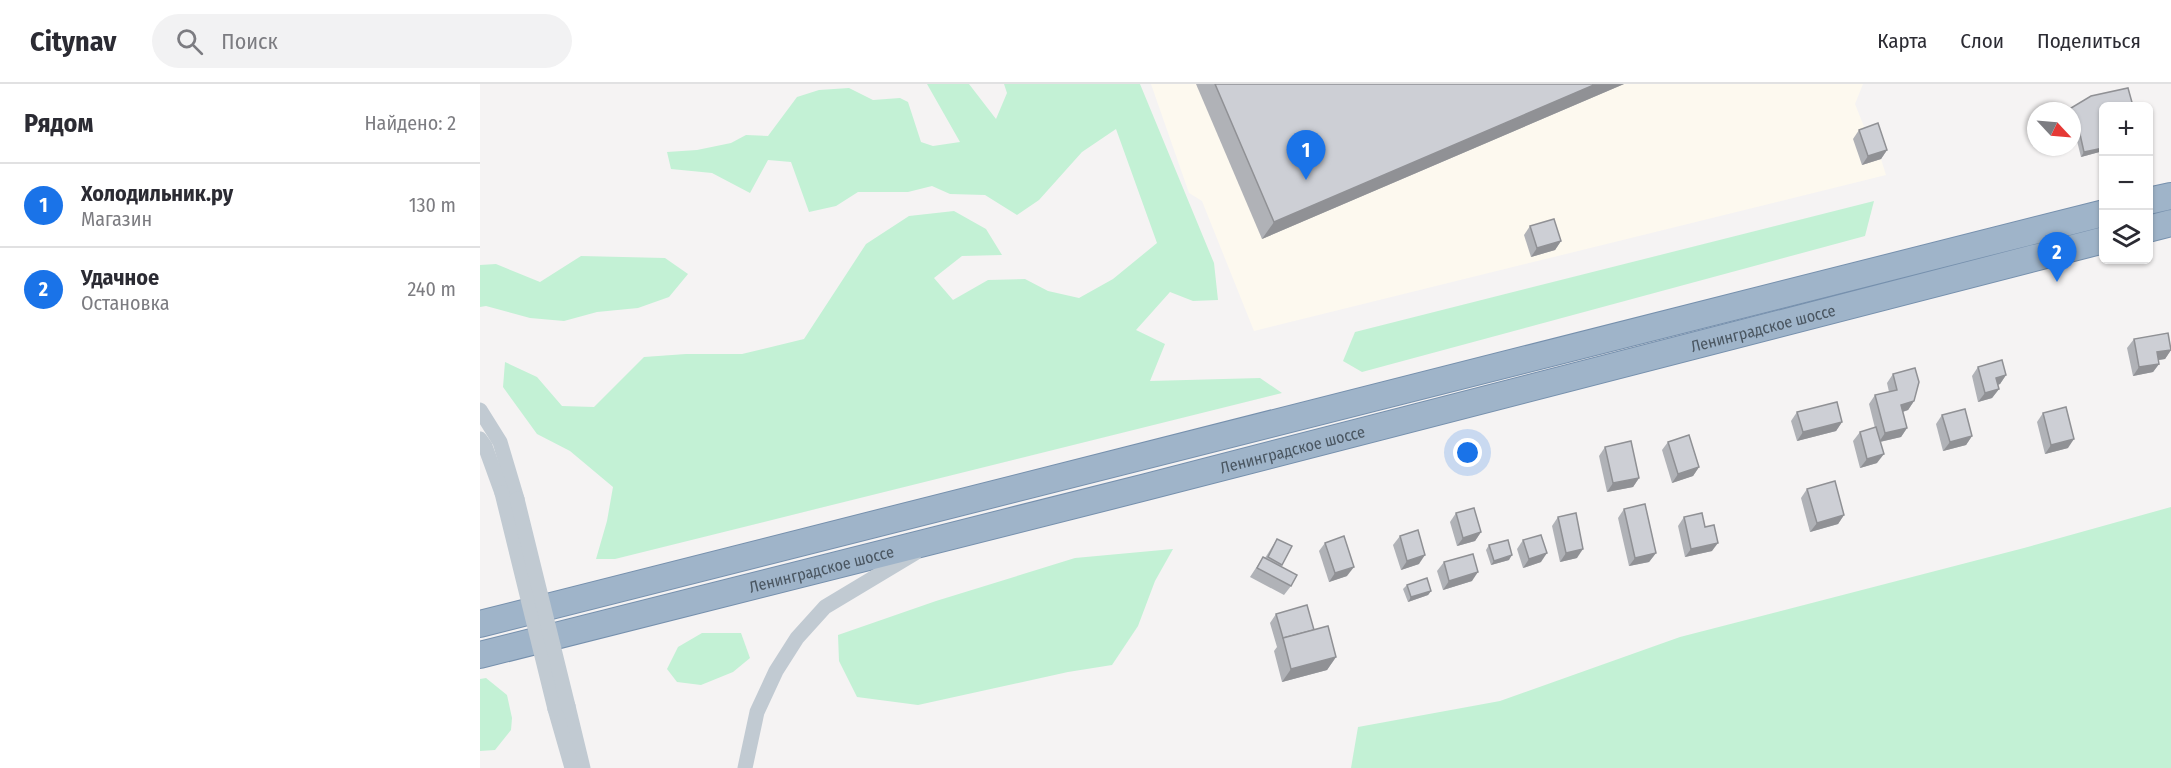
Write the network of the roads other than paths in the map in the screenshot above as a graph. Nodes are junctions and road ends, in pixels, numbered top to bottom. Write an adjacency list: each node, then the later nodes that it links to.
1 (2171, 196): 2 (highway)
2 (2153, 200)
3 (2099, 214): 10 (highway, Ленинградское шоссе)
4 (2171, 223): 5 (highway)
5 (2153, 228)
6 (2099, 241): 9 (highway, Ленинградское шоссе)
7 (480, 410): 12 (street, bridge)
8 (480, 439): 12 (street, bridge)
9 (937, 540): 11 (highway, Ленинградское шоссе); 15 (street)
10 (480, 624)
11 (480, 655)
12 (561, 708): 13 (street); 14 (street)
13 (572, 768)
14 (583, 768)
15 (745, 768)

